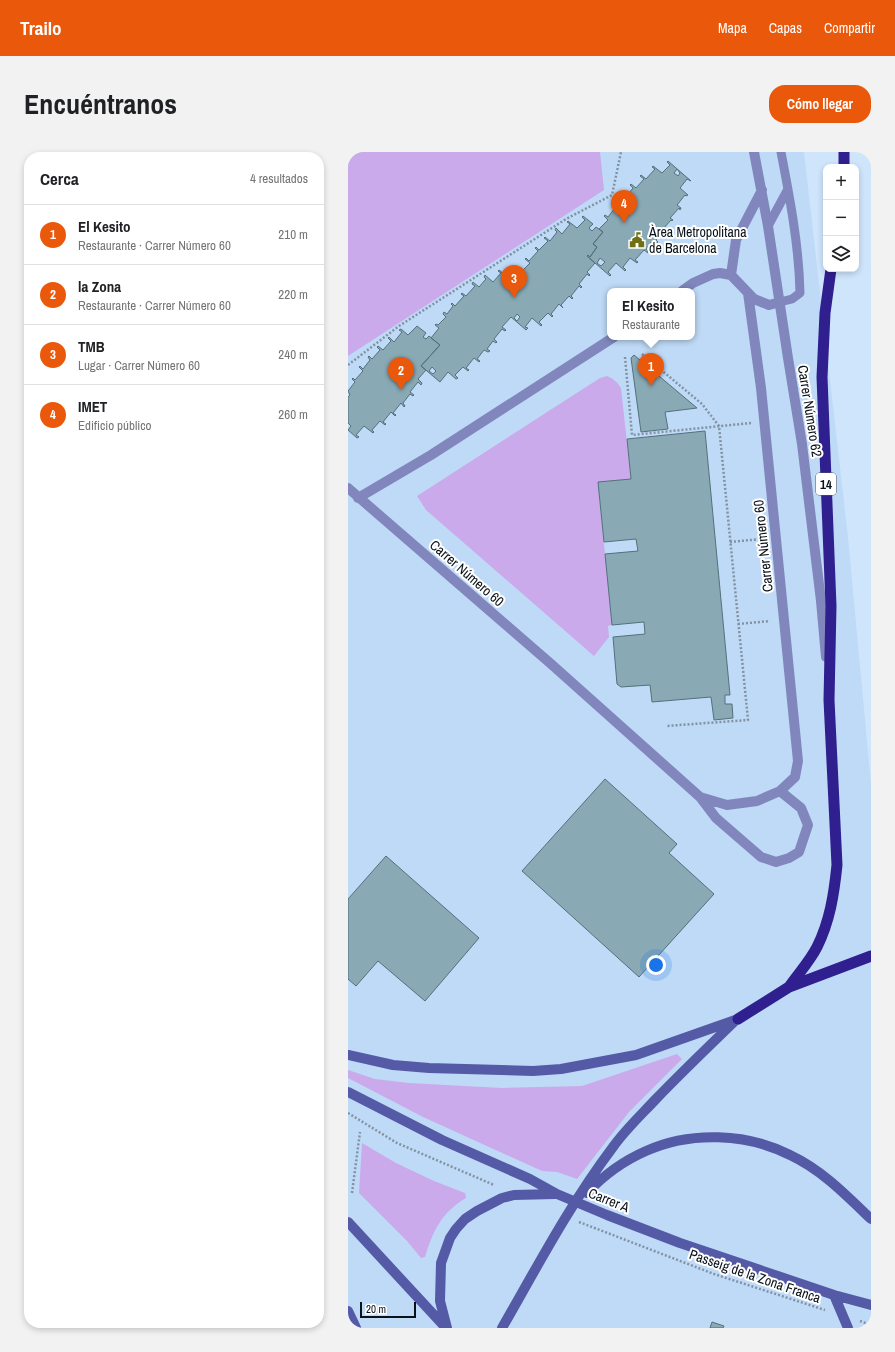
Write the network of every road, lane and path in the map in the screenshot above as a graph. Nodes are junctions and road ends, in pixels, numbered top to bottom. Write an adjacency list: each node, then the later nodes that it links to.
1 (621, 152): 17 (path)
2 (754, 152): 7 (street, Carrer Número 62)
3 (781, 152): 6 (lane)
4 (844, 152): 5 (highway)
5 (844, 164)
6 (788, 189): 8 (lane); 13 (lane)
7 (762, 190): 8 (street, Carrer Número 62); 10 (street)
8 (768, 226): 13 (street, Carrer Número 62)
9 (831, 272): 26 (highway, 14)
10 (731, 275): 11 (street); 12 (street)
11 (686, 288)
12 (748, 293): 13 (street); 28 (street, Carrer Número 60)
13 (780, 302): 26 (street, Carrer Número 62)
14 (609, 340): 21 (street)
15 (642, 354): 19 (path)
16 (625, 357): 19 (path)
17 (348, 365)
18 (753, 423): 19 (path)
19 (719, 426): 23 (path)
20 (348, 488): 21 (street, Carrer Número 60)
21 (358, 498): 29 (street, Carrer Número 60)
22 (765, 538): 23 (path)
23 (730, 542): 25 (path)
24 (773, 620): 25 (path)
25 (738, 624): 27 (path)
26 (829, 700): 31 (highway)
27 (666, 726)
28 (780, 791): 29 (street, Carrer Número 60); 29 (street, Carrer Número 60)
29 (700, 797)
30 (871, 956): 31 (highway)
31 (789, 987): 32 (highway)
32 (738, 1019): 33 (main road); 40 (main road)
33 (348, 1055)
34 (348, 1092): 39 (main road, Carrer A)
35 (348, 1113): 37 (path)
36 (360, 1132): 38 (path)
37 (494, 1185)
38 (352, 1193)
39 (557, 1194): 44 (main road, Carrer A); 50 (main road)
40 (571, 1209): 41 (main road); 51 (main road)
41 (871, 1219)
42 (348, 1222): 50 (main road)
43 (577, 1222): 47 (path, Passeig de la Zona Franca)
44 (834, 1295): 45 (main road, Carrer A); 47 (main road)
45 (871, 1305)
46 (348, 1312): 49 (main road)
47 (843, 1316): 48 (path, Passeig de la Zona Franca); 52 (main road)
48 (871, 1325)
49 (356, 1328)
50 (447, 1328)
51 (502, 1328)
52 (848, 1328)

